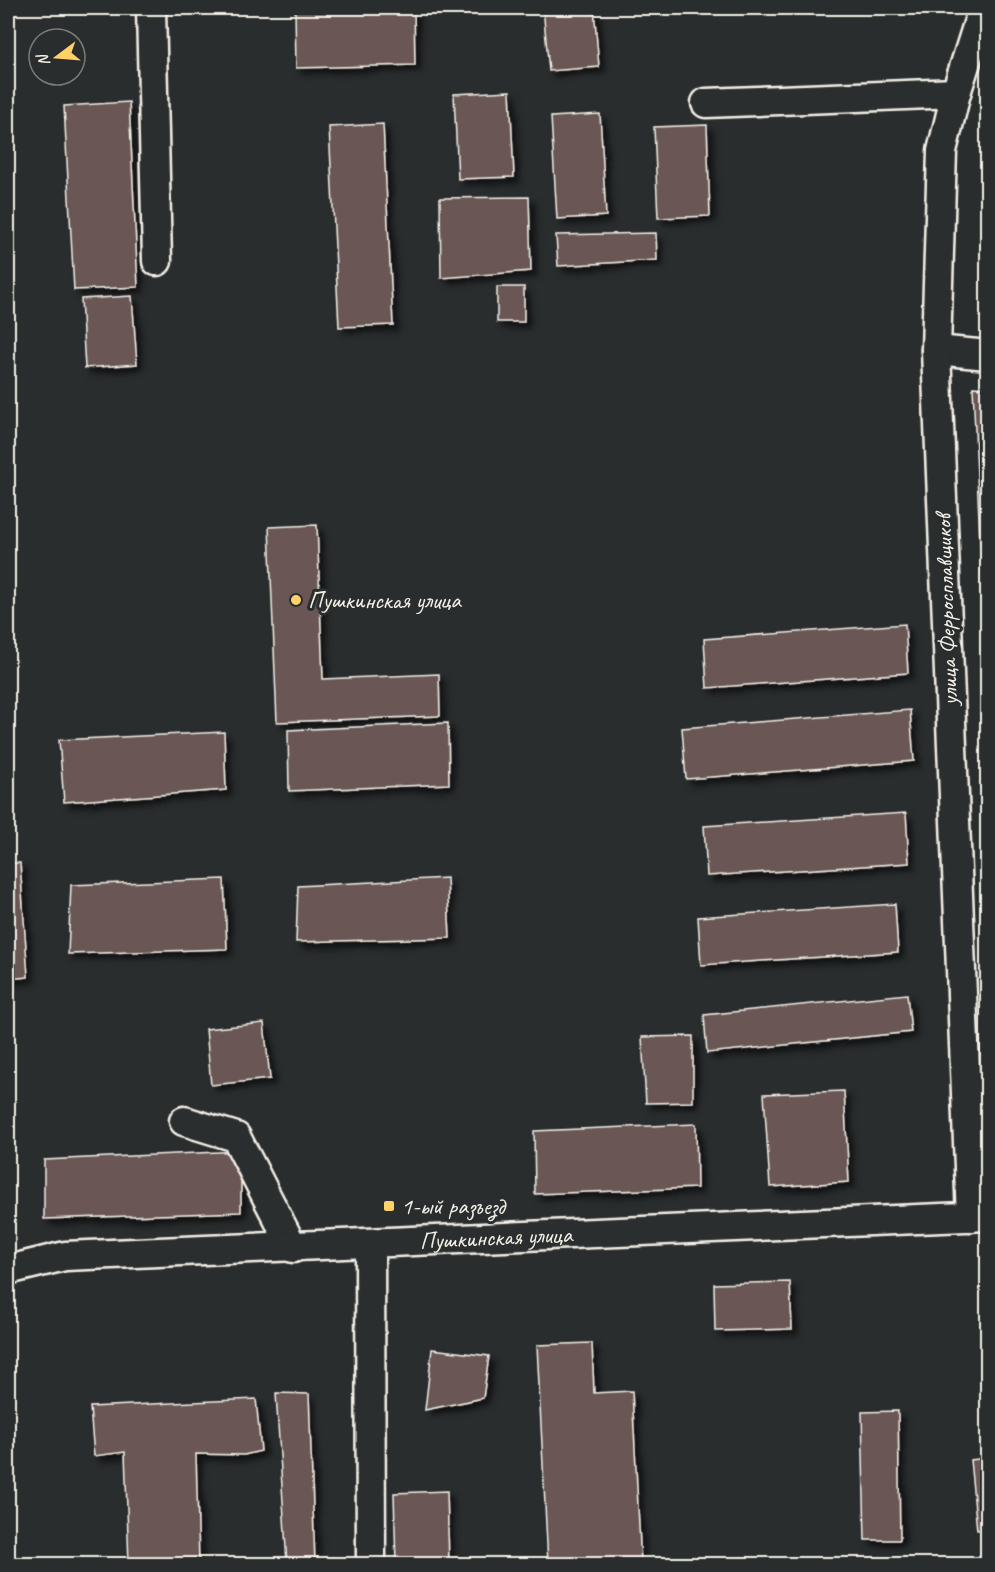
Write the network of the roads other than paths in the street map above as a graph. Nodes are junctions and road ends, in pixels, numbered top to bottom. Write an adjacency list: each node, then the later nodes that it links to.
1 (152, 8): 5 (street)
2 (982, 8): 3 (street, улица Ферросплавщиков)
3 (956, 93): 4 (street); 6 (street, улица Ферросплавщиков)
4 (706, 103)
5 (157, 261)
6 (936, 350): 7 (street); 9 (street, улица Ферросплавщиков)
7 (987, 355)
8 (184, 1121): 11 (street)
9 (979, 1217): 10 (street, Пушкинская улица)
10 (370, 1245): 11 (street, Пушкинская улица); 13 (street)
11 (293, 1248): 12 (street, Пушкинская улица)
12 (8, 1270)
13 (371, 1564)

